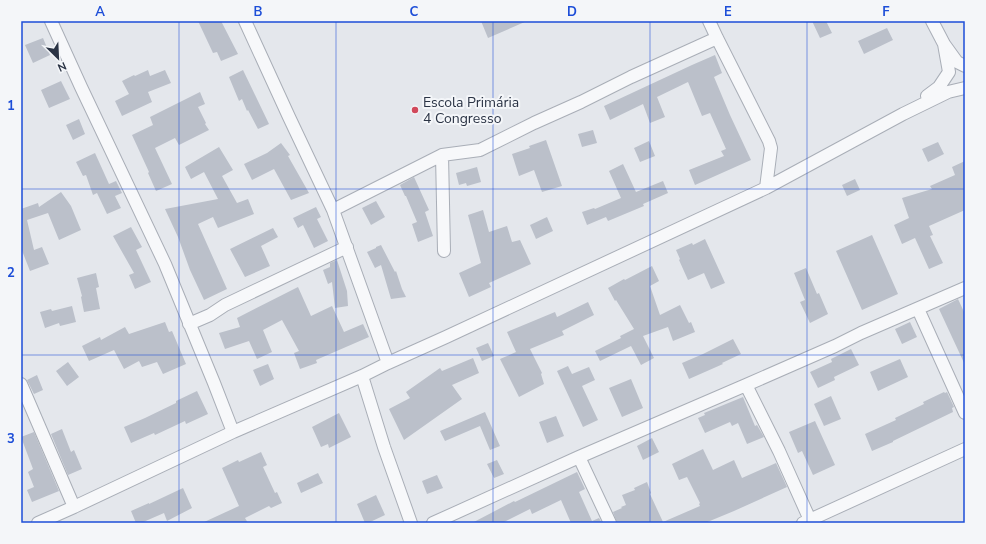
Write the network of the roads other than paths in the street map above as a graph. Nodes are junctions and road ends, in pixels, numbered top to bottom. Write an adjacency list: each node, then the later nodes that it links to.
1 (51, 21): 17 (street)
2 (245, 21): 12 (street)
3 (709, 21): 5 (street)
4 (932, 21): 6 (street)
5 (717, 38): 10 (street); 11 (street)
6 (944, 44): 7 (street); 9 (street)
7 (965, 66)
8 (965, 88): 9 (street)
9 (904, 114): 11 (street)
10 (442, 156): 12 (street); 14 (street)
11 (766, 188): 18 (street)
12 (334, 210): 13 (street)
13 (347, 248): 17 (street); 18 (street)
14 (444, 251)
15 (965, 288): 16 (street)
16 (918, 309): 21 (street); 22 (street)
17 (189, 324): 23 (street)
18 (388, 363): 19 (street)
19 (362, 376): 23 (street); 29 (street)
20 (21, 384): 26 (street)
21 (746, 385): 25 (street); 27 (street)
22 (965, 413)
23 (232, 432): 26 (street)
24 (965, 449): 27 (street)
25 (579, 457): 30 (street); 31 (street)
26 (74, 507): 28 (street)
27 (806, 521)
28 (38, 523)
29 (410, 523)
30 (433, 523)
31 (610, 523)

